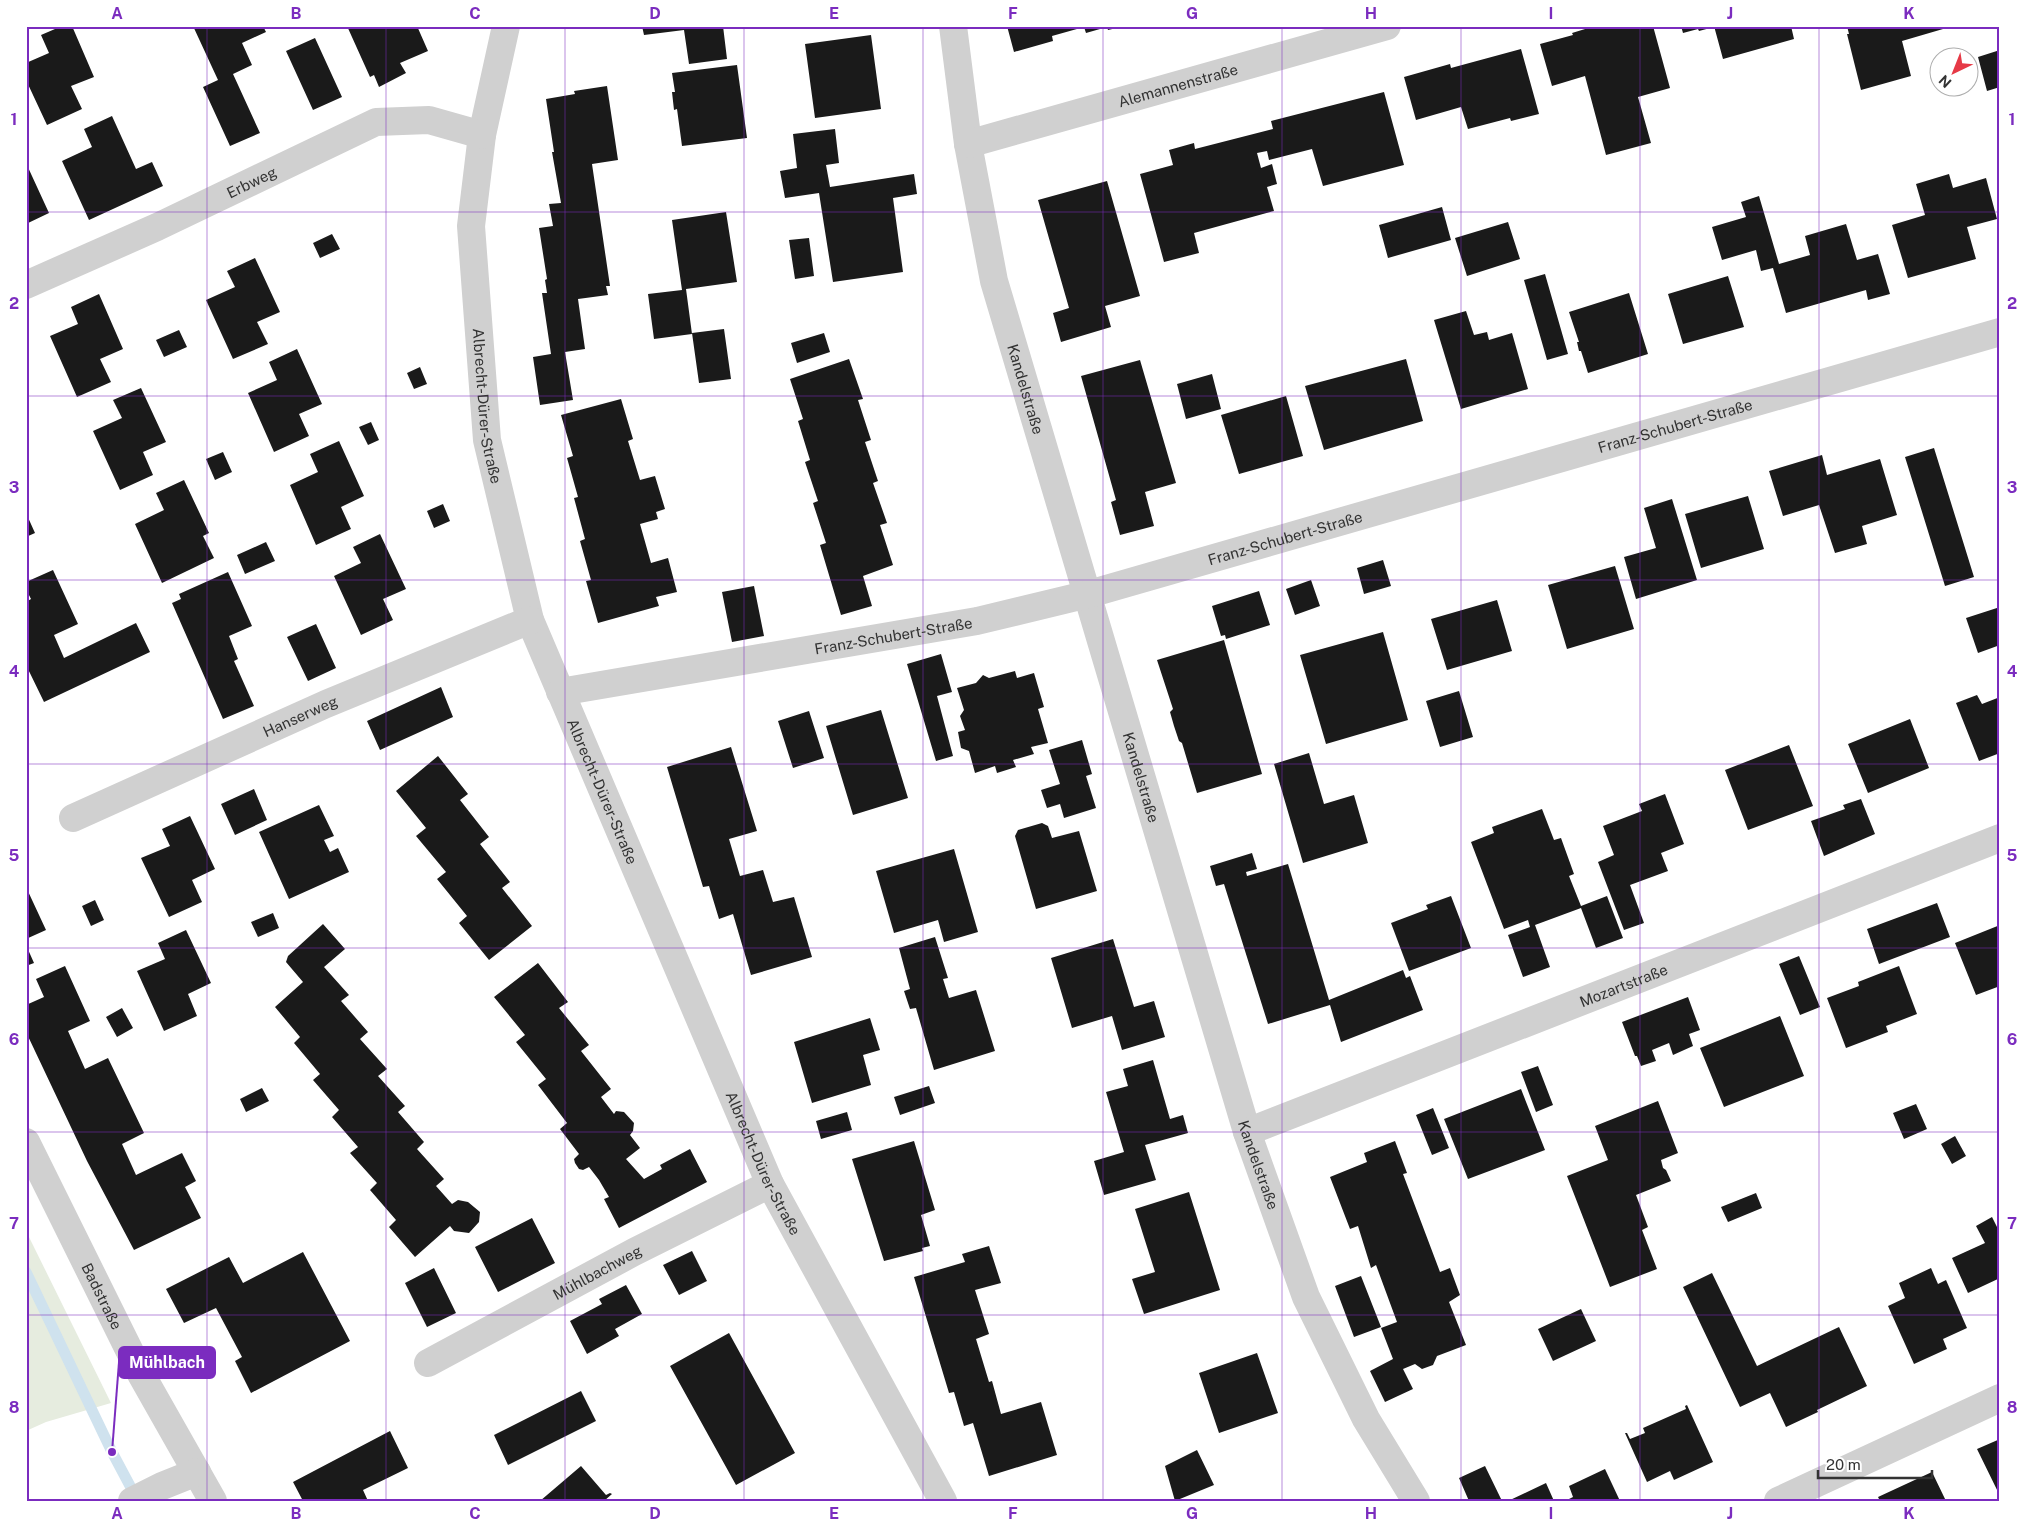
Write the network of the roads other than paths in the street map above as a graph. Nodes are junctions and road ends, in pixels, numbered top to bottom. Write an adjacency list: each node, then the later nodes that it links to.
1 (506, 26): 4 (street, Albrecht-Dürer-Straße)
2 (953, 26): 5 (street, Kandelstraße)
3 (1387, 26): 5 (street, Alemannenstraße)
4 (482, 135): 6 (street, Erbweg); 9 (street, Albrecht-Dürer-Straße)
5 (968, 144): 8 (street, Kandelstraße)
6 (26, 285)
7 (2000, 332): 8 (street, Franz-Schubert-Straße)
8 (1089, 594): 10 (street, Franz-Schubert-Straße); 13 (street, Kandelstraße)
9 (530, 620): 10 (street, Albrecht-Dürer-Straße); 11 (street, Hanserweg)
10 (560, 692): 15 (street, Albrecht-Dürer-Straße)
11 (73, 818)
12 (2000, 838): 13 (street, Mozartstraße)
13 (1248, 1132): 22 (street, Kandelstraße)
14 (26, 1142): 18 (street, Badstraße)
15 (770, 1184): 16 (street, Mühlbachweg); 21 (street, Albrecht-Dürer-Straße)
16 (428, 1362)
17 (2000, 1398): 23 (street)
18 (197, 1472): 19 (street); 20 (street, Badstraße)
19 (132, 1501)
20 (213, 1501)
21 (942, 1501)
22 (1416, 1501)
23 (1778, 1501)

